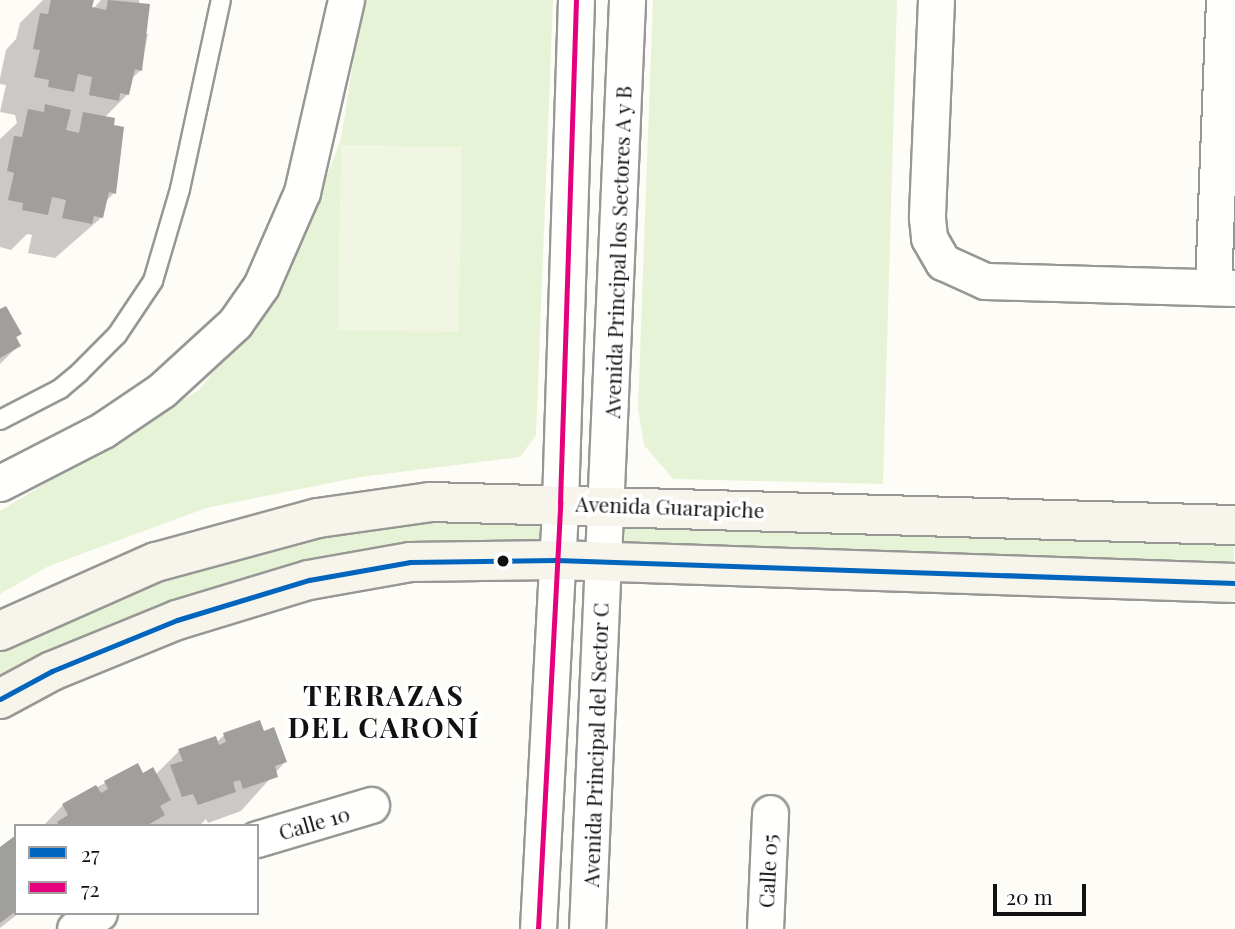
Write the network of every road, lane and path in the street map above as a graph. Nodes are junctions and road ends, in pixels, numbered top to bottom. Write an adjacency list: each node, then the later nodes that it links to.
1 (221, 0): 8 (lane)
2 (346, 0): 9 (street)
3 (576, 0): 10 (street)
4 (627, 0): 11 (street, Avenida Principal los Sectores A y B)
5 (936, 0): 7 (street)
6 (1224, 0): 7 (street)
7 (1224, 287)
8 (0, 420)
9 (0, 483)
10 (559, 503): 11 (street, Avenida Guarapiche); 13 (street); 16 (street, Avenida Guarapiche)
11 (606, 504): 12 (street, Avenida Guarapiche); 14 (street, Avenida Principal los Sectores A y B)
12 (1235, 525)
13 (556, 559): 14 (street); 17 (street); 23 (street)
14 (603, 561): 15 (street); 24 (street, Avenida Principal del Sector C)
15 (1235, 583)
16 (0, 631)
17 (0, 699)
18 (371, 805): 20 (street, Calle 10)
19 (770, 813): 25 (street, Calle 05)
20 (259, 838)
21 (96, 915): 22 (street)
22 (75, 929)
23 (538, 929)
24 (587, 929)
25 (765, 929)

